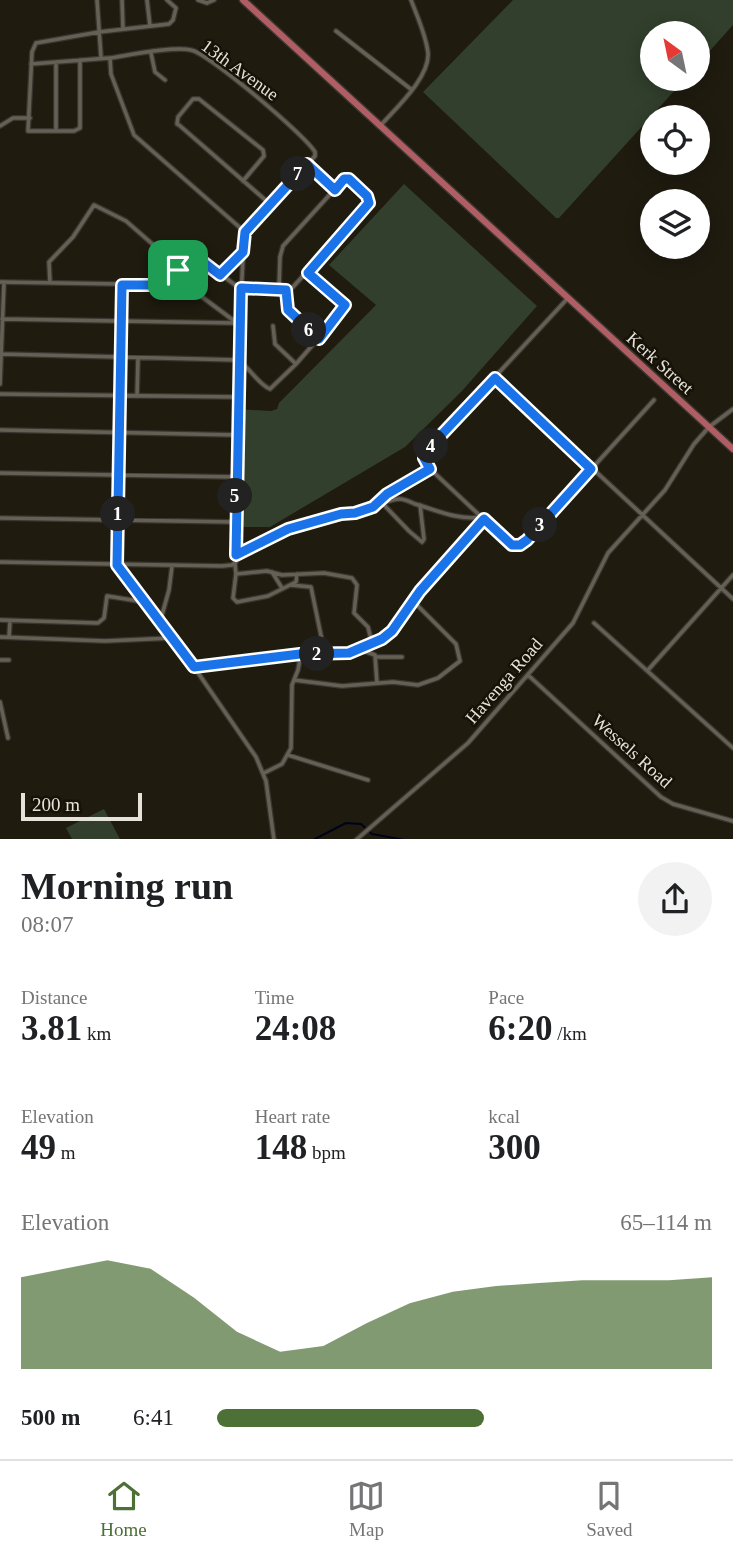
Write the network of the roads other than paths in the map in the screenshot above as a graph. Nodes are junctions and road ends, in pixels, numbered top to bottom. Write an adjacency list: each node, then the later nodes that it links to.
1 (97, 0): 12 (street)
2 (122, 0): 10 (street)
3 (147, 0): 9 (street)
4 (167, 0): 9 (street)
5 (198, 0): 6 (street)
6 (214, 0)
7 (243, 0): 22 (highway, Kerk Street)
8 (411, 0): 20 (street)
9 (150, 26): 10 (street)
10 (123, 29): 12 (street)
11 (336, 31): 20 (street)
12 (99, 32): 14 (street); 18 (street)
13 (151, 53): 15 (street, 13th Avenue); 19 (street); 25 (street, 13th Avenue)
14 (101, 58): 15 (street, 13th Avenue); 16 (street, 13th Avenue)
15 (110, 58): 29 (street)
16 (80, 60): 17 (street, 13th Avenue); 24 (street)
17 (56, 63): 18 (street, 13th Avenue); 24 (street)
18 (31, 64): 21 (street)
19 (165, 80)
20 (412, 90): 22 (street)
21 (30, 118): 23 (street); 24 (street)
22 (381, 125): 41 (highway, Kerk Street)
23 (0, 126)
24 (56, 131)
25 (307, 164): 27 (street); 28 (street)
26 (243, 181): 26 (street); 28 (street)
27 (335, 190): 32 (street); 39 (street)
28 (270, 204): 29 (street)
29 (245, 232): 30 (street)
30 (243, 252): 33 (street); 38 (street)
31 (178, 270): 33 (street); 35 (street); 37 (street)
32 (308, 273): 40 (street); 46 (street)
33 (220, 275): 38 (street)
34 (2, 282): 35 (street); 42 (street)
35 (50, 283): 36 (street)
36 (122, 285): 37 (street); 43 (street)
37 (179, 285): 44 (street)
38 (241, 288): 39 (street); 44 (street)
39 (279, 289): 40 (street)
40 (286, 290): 46 (street)
41 (568, 298): 52 (street); 60 (highway, Kerk Street)
42 (2, 319): 43 (street); 47 (street)
43 (121, 320): 44 (street); 48 (street)
44 (239, 323): 50 (street)
45 (273, 326): 51 (street)
46 (319, 339): 51 (street)
47 (1, 354): 48 (street); 53 (street)
48 (120, 358): 49 (street); 55 (street)
49 (138, 359): 50 (street); 56 (street)
50 (238, 360): 51 (street); 57 (street)
51 (296, 363)
52 (495, 378): 65 (street); 66 (street)
53 (0, 384)
54 (0, 394): 55 (street)
55 (119, 396): 56 (street); 62 (street)
56 (137, 396): 57 (street)
57 (238, 397): 63 (street)
58 (654, 400): 66 (street)
59 (733, 409): 60 (street, Havenga Road)
60 (709, 427): 64 (highway, Kerk Street); 73 (street, Havenga Road)
61 (0, 430): 62 (street)
62 (119, 431): 63 (street); 68 (street)
63 (238, 435): 69 (street)
64 (733, 449)
65 (430, 469): 70 (street); 75 (street)
66 (591, 469): 73 (street); 75 (street)
67 (0, 473): 68 (street)
68 (118, 477): 69 (street); 76 (street)
69 (236, 477): 77 (street)
70 (377, 503): 71 (street); 78 (street)
71 (383, 504): 72 (street); 72 (street)
72 (420, 505): 75 (street)
73 (643, 515): 89 (street); 110 (street, Havenga Road)
74 (0, 518): 76 (street)
75 (483, 518): 91 (street)
76 (117, 520): 77 (street); 81 (street)
77 (235, 523): 78 (street)
78 (236, 555): 80 (street)
79 (0, 562): 81 (street)
80 (233, 564): 82 (street); 84 (street)
81 (117, 565): 82 (street); 92 (street)
82 (173, 565): 95 (street)
83 (272, 572): 84 (street); 85 (street); 88 (street)
84 (236, 574): 88 (street)
85 (297, 574): 87 (street); 100 (street)
86 (733, 575): 89 (street)
87 (290, 585): 88 (street); 103 (street)
88 (282, 588)
89 (721, 588): 90 (street); 109 (street)
90 (733, 599)
91 (412, 600): 100 (street); 112 (street)
92 (145, 602): 94 (street); 95 (street)
93 (0, 620): 94 (street)
94 (10, 621): 98 (street)
95 (160, 622): 99 (street)
96 (594, 623): 109 (street)
97 (0, 637): 98 (street)
98 (9, 637): 99 (street)
99 (172, 638): 108 (street)
100 (372, 643): 101 (street)
101 (359, 650): 103 (street); 104 (street)
102 (300, 654): 103 (street); 108 (street); 111 (street)
103 (325, 655)
104 (376, 657): 105 (street); 112 (street)
105 (402, 657)
106 (0, 660): 107 (street)
107 (9, 660)
108 (194, 667): 117 (street)
109 (648, 670): 115 (street)
110 (527, 674): 119 (street, Wessels Road); 121 (street, Havenga Road)
111 (294, 680): 112 (street); 116 (street)
112 (377, 683)
113 (0, 702): 114 (street)
114 (8, 738)
115 (732, 744)
116 (288, 755): 117 (street); 118 (street)
117 (264, 774): 120 (street)
118 (368, 780)
119 (733, 821)
120 (274, 839)
121 (356, 839)

